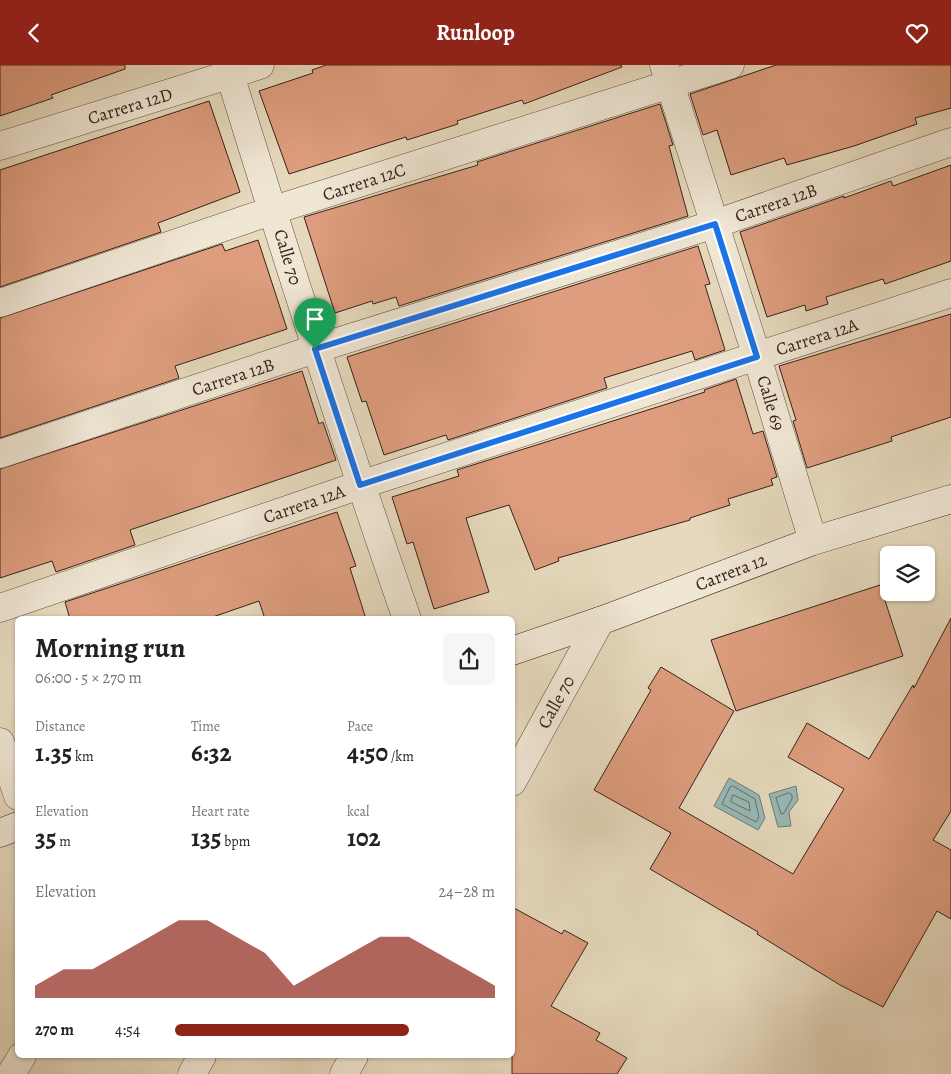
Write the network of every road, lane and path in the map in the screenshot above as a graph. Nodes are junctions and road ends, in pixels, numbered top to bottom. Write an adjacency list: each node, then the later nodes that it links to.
1 (260, 65): 3 (street, Carrera 12D)
2 (730, 65): 4 (street, Carrera 12C)
3 (228, 70): 6 (street, Carrera 12D); 7 (street, Calle 70)
4 (667, 75): 7 (street, Carrera 12C); 8 (street, Calle 69)
5 (951, 142): 8 (street, Carrera 12B)
6 (0, 146)
7 (274, 210): 10 (street, Carrera 12C); 11 (street, Calle 70)
8 (715, 224): 11 (street, Carrera 12B); 12 (street, Calle 69)
9 (951, 293): 12 (street, Carrera 12A)
10 (0, 303)
11 (315, 349): 13 (street, Carrera 12B); 14 (street, Calle 70)
12 (757, 357): 14 (street, Carrera 12A); 16 (street, Calle 69)
13 (0, 454)
14 (360, 485): 17 (street, Carrera 12A); 18 (street, Calle 70)
15 (951, 499): 16 (street, Carrera 12)
16 (812, 541): 19 (street, Carrera 12)
17 (0, 608)
18 (406, 616)
19 (600, 621): 20 (street, Carrera 12); 22 (street, Calle 70)
20 (515, 650)
21 (0, 742): 23 (street)
22 (515, 777)
23 (15, 787)
24 (15, 827): 25 (street)
25 (0, 833)
26 (21, 1058): 29 (street)
27 (201, 1058): 30 (street)
28 (353, 1058): 31 (street)
29 (12, 1074)
30 (192, 1074)
31 (344, 1074)

